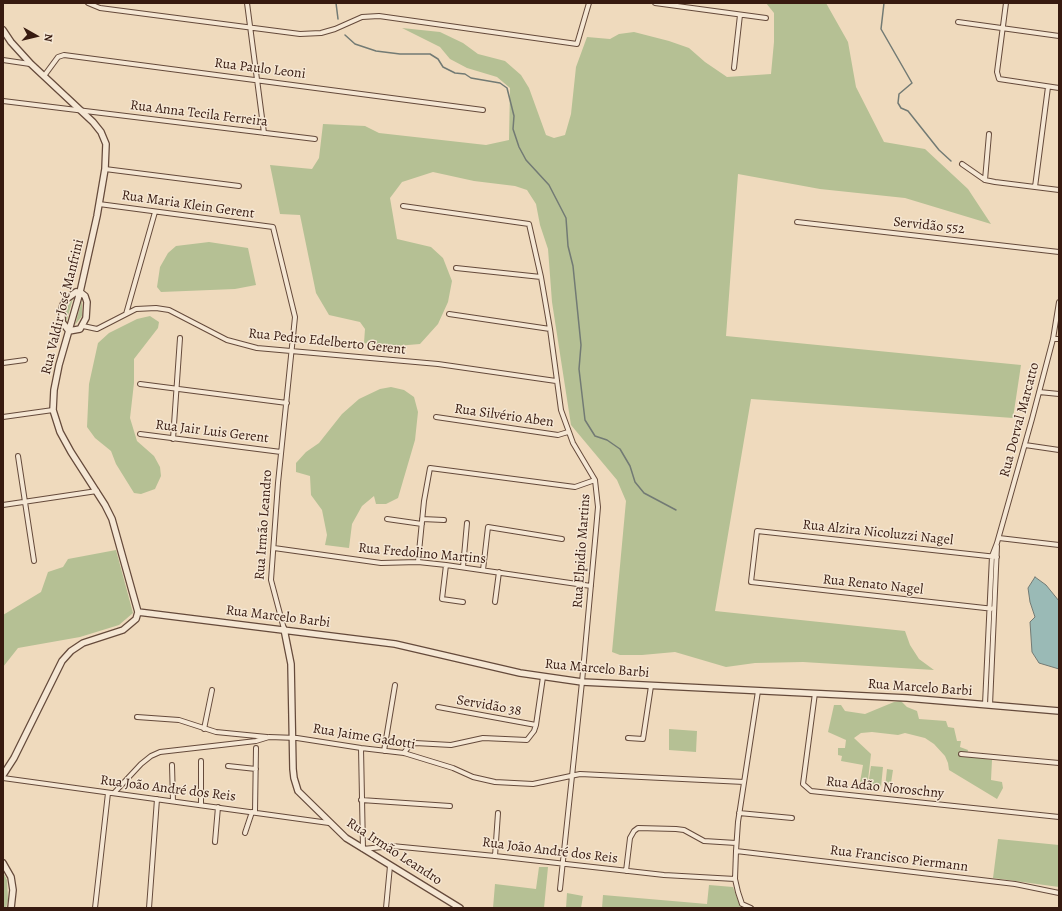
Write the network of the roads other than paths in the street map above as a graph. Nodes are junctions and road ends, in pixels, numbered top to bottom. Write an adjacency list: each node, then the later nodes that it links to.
1 (88, 3): 9 (street)
2 (248, 3): 9 (street)
3 (589, 3): 9 (street)
4 (655, 3): 6 (street)
5 (1006, 3): 10 (street)
6 (740, 15): 7 (street); 15 (street)
7 (766, 18)
8 (958, 22): 10 (street)
9 (251, 28): 17 (street)
10 (1003, 28): 12 (street); 18 (street)
11 (3, 30): 14 (street, Rua Valdir José Manfrini)
12 (1059, 36)
13 (3, 60): 14 (street)
14 (31, 64): 16 (street, Rua Valdir José Manfrini)
15 (734, 68)
16 (44, 76): 17 (street, Rua Paulo Leoni); 21 (street, Rua Valdir José Manfrini)
17 (258, 80): 22 (street, Rua Paulo Leoni); 23 (street)
18 (1048, 87): 19 (street); 30 (street)
19 (1059, 88)
20 (3, 100): 21 (street, Rua Anna Tecila Ferreira)
21 (81, 110): 23 (street, Rua Anna Tecila Ferreira); 27 (street, Rua Valdir José Manfrini)
22 (483, 110)
23 (264, 133): 25 (street, Rua Anna Tecila Ferreira)
24 (989, 134): 28 (street)
25 (315, 139)
26 (962, 164): 28 (street)
27 (105, 169): 29 (street); 32 (street, Rua Valdir José Manfrini)
28 (985, 180): 30 (street)
29 (239, 186)
30 (1035, 187): 31 (street)
31 (1059, 190)
32 (99, 204): 34 (street, Rua Maria Klein Gerent); 40 (street, Rua Valdir José Manfrini)
33 (403, 206): 39 (street, Rua Elpidio Martins)
34 (155, 212): 36 (street, Rua Maria Klein Gerent); 42 (street)
35 (797, 222): 37 (street, Servidão 552)
36 (273, 227): 50 (street, Rua Irmão Leandro)
37 (1059, 252)
38 (456, 268): 39 (street)
39 (541, 277): 45 (street, Rua Elpidio Martins)
40 (80, 292): 44 (street); 46 (street, Rua Valdir José Manfrini); 46 (street)
41 (1059, 302): 48 (street, Rua Dorval Marcatto)
42 (126, 314): 44 (street, Rua Pedro Edelberto Gerent); 50 (street, Rua Pedro Edelberto Gerent)
43 (449, 314): 45 (street)
44 (83, 326): 46 (street)
45 (550, 329): 53 (street, Rua Elpidio Martins)
46 (69, 331): 59 (street, Rua Valdir José Manfrini)
47 (180, 338): 55 (street)
48 (1053, 339): 49 (street); 56 (street, Rua Dorval Marcatto)
49 (1059, 339)
50 (292, 352): 53 (street, Rua Pedro Edelberto Gerent); 58 (street, Rua Irmão Leandro)
51 (25, 360): 52 (street)
52 (3, 363)
53 (556, 381): 62 (street, Rua Elpidio Martins)
54 (140, 384): 55 (street)
55 (176, 389): 58 (street); 64 (street)
56 (1039, 392): 57 (street); 65 (street, Rua Dorval Marcatto)
57 (1059, 394)
58 (287, 403): 67 (street, Rua Irmão Leandro)
59 (54, 410): 60 (street); 70 (street, Rua Valdir José Manfrini)
60 (3, 417)
61 (436, 417): 62 (street, Rua Silvério Aben)
62 (568, 432): 69 (street, Rua Elpidio Martins)
63 (140, 434): 64 (street, Rua Jair Luis Gerent)
64 (173, 439): 67 (street, Rua Jair Luis Gerent)
65 (1025, 445): 66 (street); 78 (street, Rua Dorval Marcatto)
66 (1059, 450)
67 (281, 452): 82 (street, Rua Irmão Leandro)
68 (18, 456): 71 (street)
69 (595, 480): 74 (street); 92 (street, Rua Elpidio Martins)
70 (96, 491): 71 (street); 97 (street, Rua Valdir José Manfrini)
71 (25, 501): 72 (street); 85 (street)
72 (3, 505)
73 (388, 519): 76 (street)
74 (422, 519): 75 (street); 76 (street)
75 (444, 520)
76 (422, 524): 86 (street)
77 (467, 524): 88 (street)
78 (999, 538): 80 (street, Rua Dorval Marcatto); 81 (street)
79 (562, 539): 89 (street)
80 (997, 543): 83 (street, Rua Dorval Marcatto); 84 (street, Rua Dorval Marcatto)
81 (1059, 545)
82 (274, 548): 86 (street, Rua Fredolino Martins); 98 (street, Rua Irmão Leandro)
83 (992, 556): 84 (street, Rua Alzira Nicoluzzi Nagel); 91 (street, Rua Alzira Nicoluzzi Nagel); 95 (street, Rua Dorval Marcatto)
84 (997, 557): 96 (street, Rua Dorval Marcatto)
85 (34, 562)
86 (418, 562): 87 (street, Rua Fredolino Martins)
87 (446, 565): 88 (street, Rua Fredolino Martins); 93 (street)
88 (463, 567): 89 (street, Rua Fredolino Martins)
89 (483, 570): 90 (street, Rua Fredolino Martins)
90 (499, 572): 92 (street, Rua Fredolino Martins); 94 (street)
91 (751, 582): 95 (street, Rua Renato Nagel)
92 (591, 586): 100 (street, Rua Elpidio Martins)
93 (463, 602)
94 (495, 602)
95 (988, 608): 96 (street, Rua Renato Nagel); 106 (street, Rua Dorval Marcatto)
96 (994, 609): 106 (street, Rua Dorval Marcatto)
97 (138, 612): 98 (street, Rua Marcelo Barbi); 126 (street)
98 (284, 629): 99 (street, Rua Marcelo Barbi); 113 (street, Rua Irmão Leandro)
99 (543, 677): 100 (street, Rua Marcelo Barbi); 110 (street)
100 (582, 682): 102 (street, Rua Marcelo Barbi); 125 (street, Rua Elpidio Martins)
101 (395, 685): 117 (street)
102 (650, 686): 104 (street, Rua Marcelo Barbi); 114 (street)
103 (212, 690): 111 (street)
104 (758, 691): 105 (street, Rua Marcelo Barbi); 127 (street)
105 (815, 694): 106 (street, Rua Marcelo Barbi); 139 (street, Rua Adão Noroschny)
106 (988, 704): 108 (street, Rua Marcelo Barbi)
107 (438, 707): 110 (street, Servidão 38)
108 (1059, 711)
109 (137, 717): 111 (street)
110 (536, 725): 118 (street)
111 (204, 730): 112 (street)
112 (269, 737): 113 (street, Rua Jaime Gadotti); 129 (street, Rua Jaime Gadotti)
113 (292, 738): 116 (street, Rua Jaime Gadotti); 141 (street, Rua Irmão Leandro)
114 (628, 738)
115 (256, 748): 124 (street)
116 (361, 748): 117 (street, Rua Jaime Gadotti); 131 (street)
117 (384, 751): 118 (street, Rua Jaime Gadotti)
118 (404, 753): 125 (street, Rua Jaime Gadotti)
119 (961, 754): 121 (street)
120 (200, 761): 133 (street)
121 (1059, 763)
122 (172, 765): 132 (street)
123 (228, 766): 124 (street)
124 (256, 769): 136 (street)
125 (572, 775): 127 (street, Rua Jaime Gadotti); 149 (street, Rua Elpidio Martins)
126 (3, 777): 128 (street, Rua João André dos Reis)
127 (744, 782): 138 (street)
128 (108, 793): 129 (street, Rua João André dos Reis); 157 (street)
129 (114, 793): 130 (street, Rua João André dos Reis)
130 (157, 799): 132 (street, Rua João André dos Reis); 158 (street)
131 (361, 800): 134 (street); 145 (street)
132 (172, 801): 133 (street, Rua João André dos Reis)
133 (201, 804): 135 (street, Rua João André dos Reis)
134 (450, 806)
135 (218, 807): 136 (street, Rua João André dos Reis); 143 (street)
136 (254, 812): 141 (street, Rua João André dos Reis); 142 (street)
137 (498, 813): 147 (street)
138 (739, 813): 140 (street); 144 (street)
139 (1059, 817)
140 (792, 818)
141 (329, 823): 145 (street, Rua Irmão Leandro)
142 (245, 833)
143 (215, 842)
144 (736, 843): 146 (street); 151 (street)
145 (364, 849): 147 (street, Rua João André dos Reis); 150 (street, Rua Irmão Leandro)
146 (736, 851): 152 (street); 154 (street, Rua Francisco Piermann)
147 (495, 856): 149 (street, Rua João André dos Reis)
148 (3, 863): 156 (street)
149 (562, 864): 151 (street, Rua João André dos Reis); 153 (street, Rua Elpidio Martins)
150 (390, 866): 155 (street, Rua Irmão Leandro); 159 (street)
151 (626, 871): 152 (street, Rua João André dos Reis)
152 (735, 879): 160 (street)
153 (560, 889)
154 (1059, 892)
155 (456, 907)
156 (11, 908)
157 (95, 908)
158 (149, 908)
159 (386, 908)
160 (752, 908)

